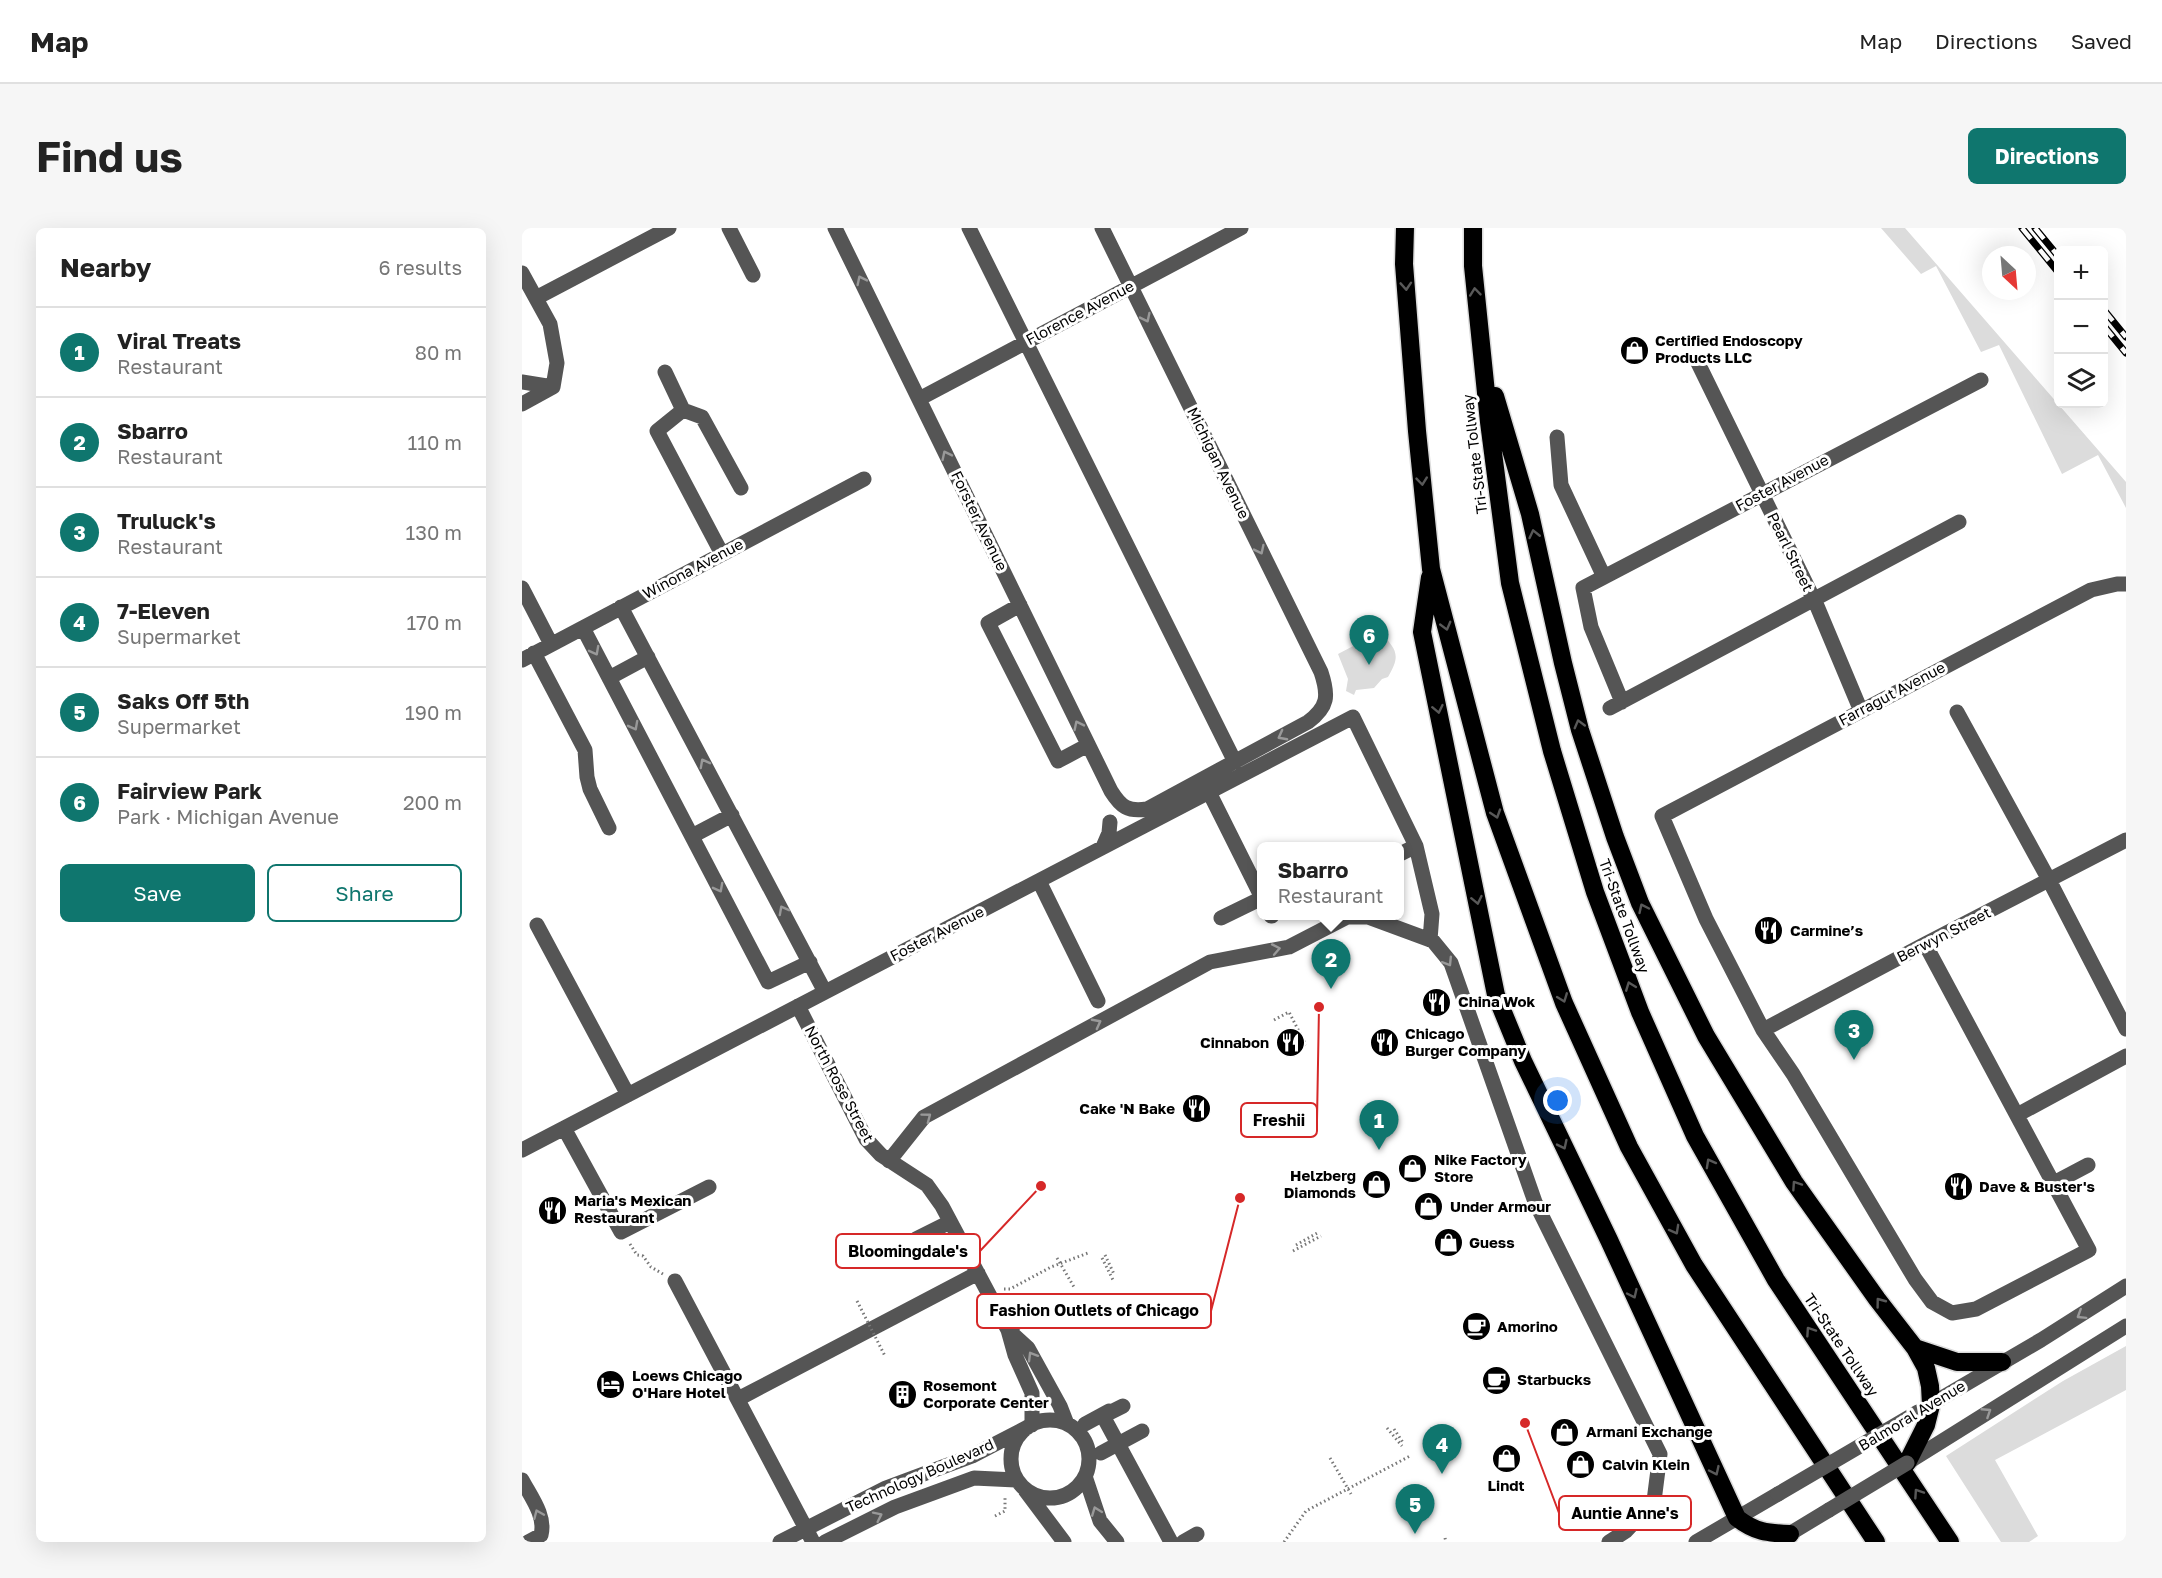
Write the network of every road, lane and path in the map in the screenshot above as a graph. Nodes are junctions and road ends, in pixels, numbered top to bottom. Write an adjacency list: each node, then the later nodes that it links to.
1 (669, 228): 12 (street)
2 (729, 228): 10 (street)
3 (835, 228): 20 (street, Forster Avenue, one-way to 3)
4 (969, 228): 13 (street)
5 (1102, 228): 11 (street, Michigan Avenue)
6 (1239, 228): 11 (street, Florence Avenue)
7 (1405, 228): 29 (highway, one-way to 29)
8 (1473, 228): 14 (highway, Tri-State Tollway, one-way to 8)
9 (522, 273): 12 (street)
10 (753, 275)
11 (1130, 285): 13 (street, Florence Avenue); 44 (street, Michigan Avenue, one-way to 44)
12 (536, 298): 19 (street)
13 (1025, 342): 20 (street, Florence Avenue); 44 (street)
14 (1481, 351): 98 (highway, one-way to 14); 134 (highway, Tri-State Tollway, one-way to 14)
15 (1698, 363): 26 (street, Pearl Street)
16 (665, 372): 22 (street)
17 (1981, 380): 26 (street, Foster Avenue)
18 (522, 382): 19 (street)
19 (553, 387): 21 (street)
20 (919, 399): 34 (street, Forster Avenue, one-way to 20)
21 (522, 404)
22 (683, 410): 25 (street); 28 (street)
23 (1557, 437): 30 (street)
24 (864, 479): 28 (street, Winona Avenue)
25 (741, 488)
26 (1762, 493): 30 (street, Foster Avenue); 33 (street, Pearl Street)
27 (1959, 522): 33 (street)
28 (722, 554): 35 (street, Winona Avenue)
29 (1431, 569): 119 (highway, one-way to 119); 133 (highway, one-way to 133)
30 (1604, 577): 33 (street, Foster Avenue)
31 (2126, 584): 41 (street, Farragut Avenue)
32 (522, 588): 37 (street)
33 (1814, 599): 41 (street, Pearl Street)
34 (1020, 605): 43 (street, Forster Avenue, one-way to 34); 43 (street)
35 (621, 607): 36 (street, Winona Avenue); 39 (street)
36 (583, 628): 37 (street, Winona Avenue); 40 (street, one-way to 40)
37 (551, 644): 38 (street, Winona Avenue)
38 (528, 656): 48 (street)
39 (648, 657): 40 (street); 46 (street, one-way to 39)
40 (609, 678): 49 (street, one-way to 49)
41 (1861, 711): 70 (street, Farragut Avenue)
42 (1958, 712): 55 (street)
43 (1088, 746): 44 (street, Forster Avenue)
44 (1235, 762)
45 (1209, 792): 51 (street, Foster Avenue); 52 (street, Foster Avenue); 56 (street)
46 (732, 815): 49 (street); 64 (street, one-way to 46)
47 (1110, 822): 52 (street)
48 (609, 828)
49 (692, 836): 64 (street, one-way to 64)
50 (2126, 840): 55 (street, Berwyn Street)
51 (1416, 846): 53 (street); 62 (street)
52 (1103, 847): 54 (street, Foster Avenue)
53 (1404, 852)
54 (1039, 880): 65 (street, Foster Avenue); 66 (street)
55 (2049, 880): 63 (street, Berwyn Street); 69 (street)
56 (1257, 888)
57 (1257, 900): 58 (street)
58 (1221, 918)
59 (1341, 920): 77 (street, one-way to 59)
60 (1376, 920): 62 (street, one-way to 62)
61 (537, 925): 73 (street)
62 (1430, 940): 131 (street, one-way to 131)
63 (1925, 944): 70 (street, Berwyn Street); 74 (street)
64 (810, 962): 65 (street)
65 (825, 992): 67 (street, Foster Avenue)
66 (1098, 1001)
67 (798, 1006): 73 (street, Foster Avenue); 77 (street, North Rose Street)
68 (1274, 1020): 71 (path)
69 (2126, 1029)
70 (1763, 1030): 79 (street)
71 (1306, 1046)
72 (2126, 1056): 74 (street)
73 (628, 1095): 75 (street, Foster Avenue)
74 (2017, 1115): 79 (street)
75 (564, 1128): 76 (street, Foster Avenue); 80 (street)
76 (522, 1150)
77 (889, 1161): 81 (street, North Rose Street)
78 (2088, 1165): 79 (street)
79 (2054, 1183)
80 (709, 1187)
81 (950, 1222): 82 (street); 88 (street, North Rose Street)
82 (916, 1239)
83 (1296, 1245): 85 (path)
84 (633, 1248): 91 (path)
85 (1293, 1251)
86 (1088, 1253): 93 (path)
87 (1058, 1258): 94 (path)
88 (978, 1273): 97 (street, North Rose Street); 101 (street)
89 (1114, 1274): 90 (path)
90 (1113, 1280)
91 (675, 1281): 101 (street)
92 (2126, 1286): 100 (street, Balmoral Avenue, one-way to 100)
93 (1004, 1289)
94 (1078, 1293)
95 (857, 1301): 99 (path, bridge)
96 (2126, 1326): 112 (street, one-way to 96)
97 (1008, 1330): 103 (street, North Rose Street, one-way to 97); 105 (street, North Rose Street)
98 (1916, 1348): 100 (highway); 102 (highway)
99 (885, 1356)
100 (2002, 1362): 102 (street, Balmoral Avenue)
101 (738, 1399): 120 (street)
102 (1925, 1414): 112 (highway); 119 (street, Balmoral Avenue, bridge)
103 (1067, 1424): 105 (street); 113 (street)
104 (1085, 1424): 128 (street)
105 (1030, 1426): 115 (street); 120 (street, Technology Boulevard)
106 (1387, 1428): 107 (path)
107 (1394, 1429)
108 (1142, 1431): 109 (street)
109 (1101, 1453)
110 (1410, 1456): 130 (path)
111 (1330, 1458): 116 (path)
112 (1907, 1463): 121 (street, bridge)
113 (1085, 1476): 115 (street); 127 (street, one-way to 113)
114 (522, 1480): 123 (street, one-way to 114)
115 (1020, 1484): 125 (street, Technology Boulevard, one-way to 115); 126 (street)
116 (1351, 1494)
117 (1005, 1498): 118 (path)
118 (995, 1516)
119 (1737, 1518): 121 (highway); 132 (street, Balmoral Avenue)
120 (809, 1535): 124 (street, Technology Boulevard)
121 (1789, 1535)
122 (1196, 1538): 129 (street)
123 (528, 1542)
124 (780, 1542)
125 (825, 1542)
126 (1064, 1542)
127 (1117, 1542)
128 (1171, 1542)
129 (1182, 1542)
130 (1284, 1542)
131 (1609, 1542)
132 (1696, 1542)
133 (1876, 1542)
134 (1950, 1542)

